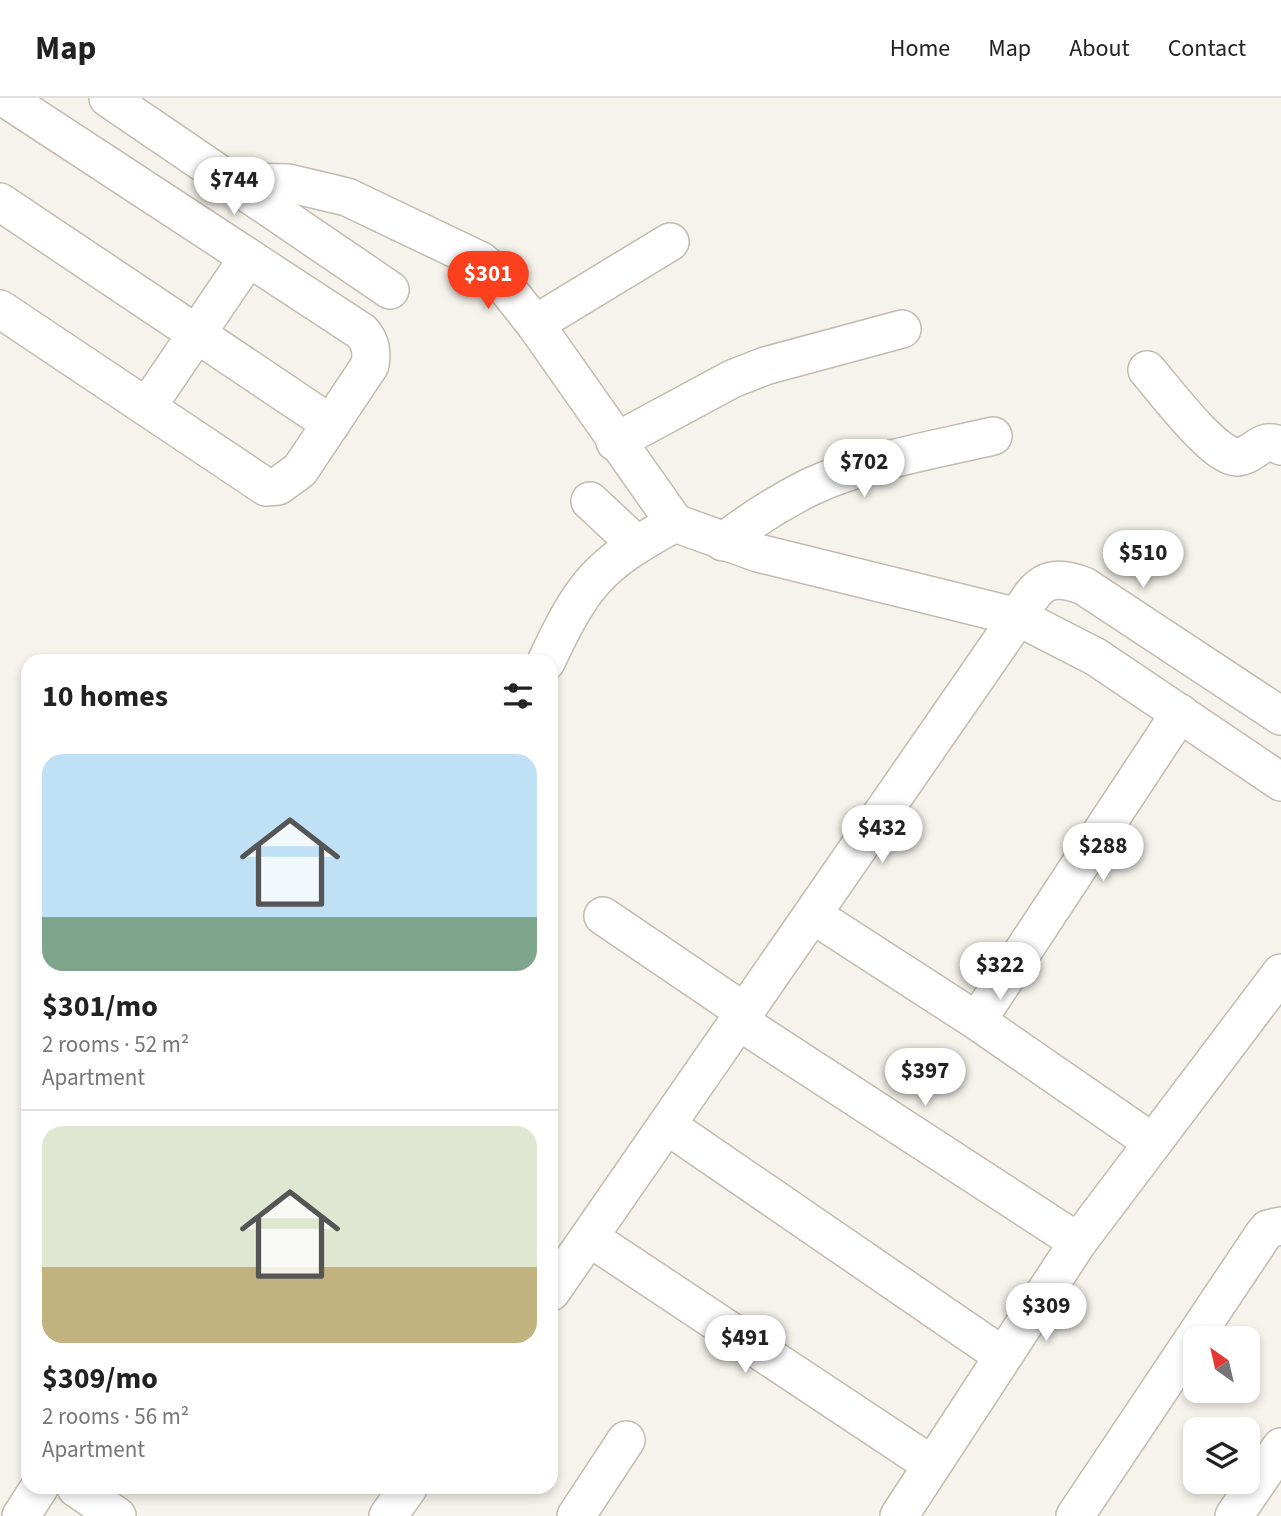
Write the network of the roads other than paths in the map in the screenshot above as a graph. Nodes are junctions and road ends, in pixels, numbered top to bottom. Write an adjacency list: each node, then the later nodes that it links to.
1 (5, 98): 6 (street)
2 (108, 98): 3 (street)
3 (234, 182): 7 (street); 9 (street)
4 (0, 202): 11 (street)
5 (670, 242): 9 (street)
6 (248, 258): 11 (street); 14 (street)
7 (390, 290)
8 (0, 309): 13 (street)
9 (535, 324): 16 (street)
10 (902, 329): 16 (street)
11 (197, 334): 13 (street); 14 (street)
12 (1147, 370): 17 (street)
13 (147, 407): 14 (street)
14 (331, 424)
15 (993, 436): 20 (street)
16 (615, 442): 19 (street)
17 (1281, 446)
18 (590, 502): 21 (street)
19 (675, 523): 20 (street); 21 (street)
20 (723, 542): 22 (street)
21 (636, 544): 23 (street)
22 (1018, 617): 24 (street); 25 (street); 27 (street)
23 (550, 654)
24 (1180, 713): 26 (street); 31 (street)
25 (1281, 716)
26 (1281, 782)
27 (813, 915): 30 (street); 31 (street)
28 (603, 916): 30 (street)
29 (1281, 974): 33 (street)
30 (743, 1017): 32 (street); 36 (street)
31 (977, 1021): 33 (street)
32 (668, 1126): 35 (street); 38 (street)
33 (1152, 1142): 36 (street)
34 (1281, 1226): 50 (street)
35 (590, 1238): 37 (street); 41 (street)
36 (1078, 1242): 38 (street)
37 (558, 1282)
38 (1003, 1356): 41 (street)
39 (626, 1440): 48 (street)
40 (1281, 1447): 51 (street)
41 (932, 1465): 49 (street)
42 (35, 1494): 45 (street)
43 (85, 1494): 46 (street)
44 (404, 1494): 47 (street)
45 (21, 1516)
46 (117, 1516)
47 (388, 1516)
48 (576, 1516)
49 (899, 1516)
50 (1075, 1516)
51 (1234, 1516)

